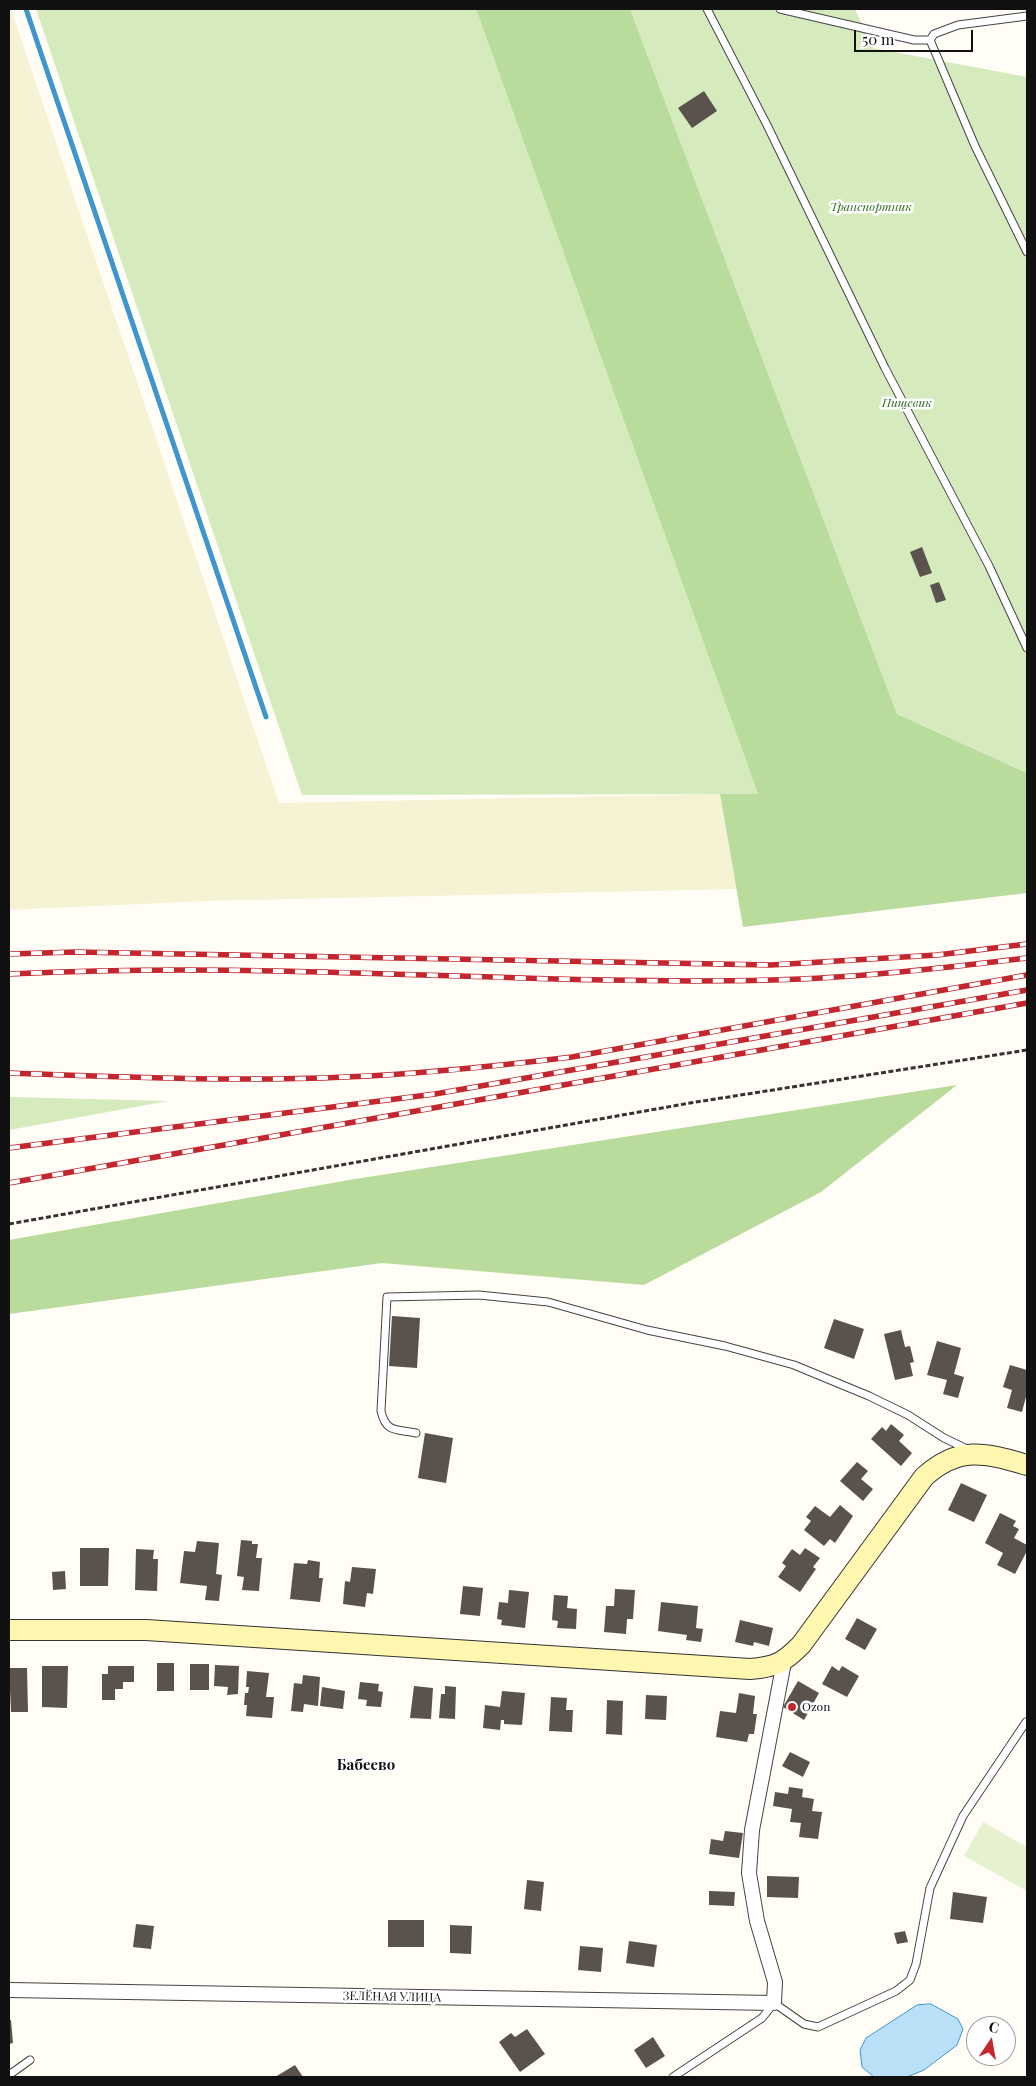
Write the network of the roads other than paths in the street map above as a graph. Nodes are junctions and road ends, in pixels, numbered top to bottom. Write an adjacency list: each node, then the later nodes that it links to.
1 (707, 9): 6 (lane)
2 (780, 9): 4 (lane)
3 (1027, 16): 4 (lane)
4 (930, 40): 5 (lane)
5 (1027, 252)
6 (1027, 648)
7 (416, 1433): 8 (lane)
8 (977, 1453): 9 (street); 11 (street)
9 (1027, 1465)
10 (9, 1630): 11 (street)
11 (784, 1662): 14 (street)
12 (1026, 1722): 14 (lane)
13 (9, 1990): 14 (street, ЗЕЛЁНАЯ УЛИЦА)
14 (774, 2003): 17 (lane)
15 (30, 2060): 16 (lane)
16 (9, 2075)
17 (673, 2077)

